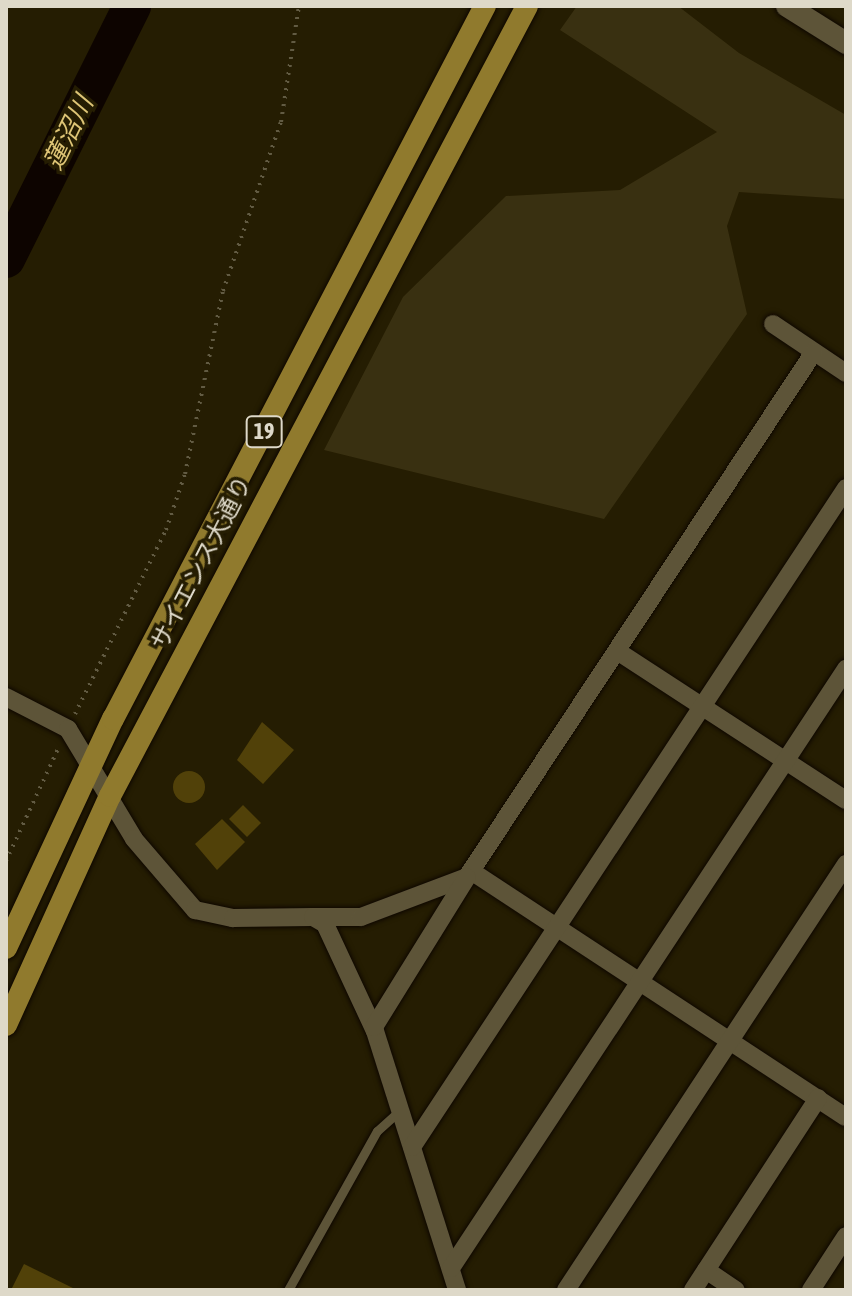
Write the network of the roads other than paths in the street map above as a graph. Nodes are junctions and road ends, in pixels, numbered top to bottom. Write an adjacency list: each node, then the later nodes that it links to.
1 (485, 6): 14 (main road, サイエンス大通り / 19)
2 (527, 6): 15 (main road, サイエンス大通り / 19)
3 (787, 6): 4 (street)
4 (846, 43)
5 (773, 324): 6 (street)
6 (814, 352): 7 (street); 9 (street)
7 (846, 373)
8 (846, 488): 12 (street)
9 (617, 651): 12 (street); 18 (street)
10 (846, 669): 13 (street)
11 (6, 697): 14 (street)
12 (702, 707): 13 (street); 20 (street)
13 (785, 761): 16 (street); 22 (street)
14 (91, 763): 15 (street); 21 (main road, サイエンス大通り / 19)
15 (110, 796): 19 (street); 23 (main road, サイエンス大通り / 19)
16 (846, 800)
17 (846, 864): 25 (street)
18 (469, 874): 19 (street); 20 (street); 24 (street)
19 (313, 917): 24 (street)
20 (557, 927): 22 (street); 29 (street)
21 (6, 948)
22 (640, 982): 25 (street); 31 (street)
23 (6, 1025)
24 (374, 1027): 27 (street)
25 (730, 1041): 26 (street); 35 (street)
26 (818, 1098): 28 (street); 32 (street)
27 (400, 1110): 29 (street); 33 (lane)
28 (846, 1117)
29 (412, 1147): 31 (street)
30 (846, 1236): 38 (street)
31 (451, 1268): 34 (street)
32 (706, 1270): 36 (street); 37 (street)
33 (288, 1290)
34 (457, 1290)
35 (566, 1290)
36 (693, 1290)
37 (736, 1290)
38 (811, 1290)

